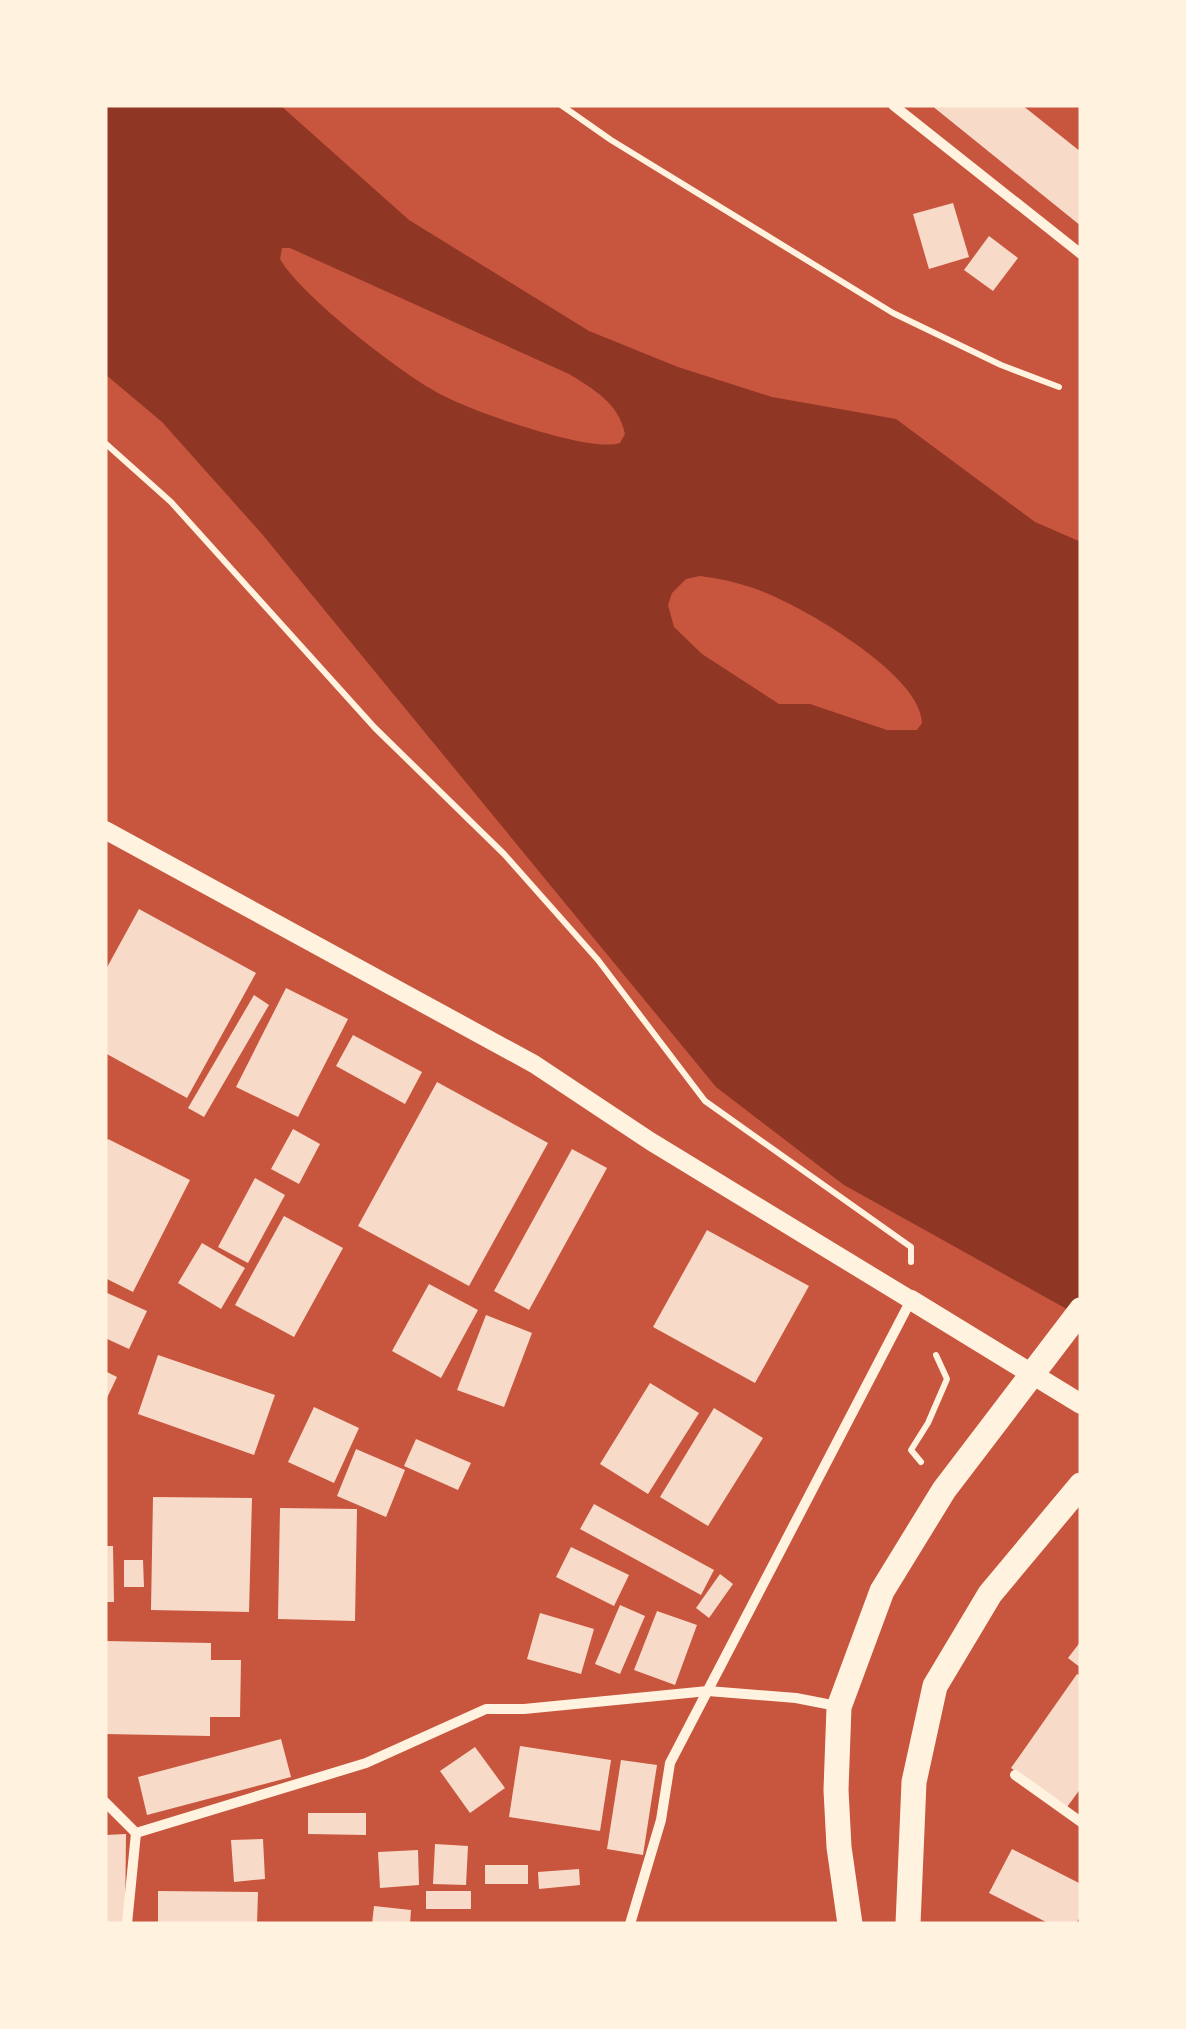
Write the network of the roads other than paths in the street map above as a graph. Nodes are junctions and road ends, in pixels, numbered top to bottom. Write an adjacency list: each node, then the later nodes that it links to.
1 (893, 105): 2 (street)
2 (1081, 254)
3 (105, 830): 4 (street)
4 (911, 1300): 6 (main road); 8 (street)
5 (1081, 1310): 9 (main road)
6 (1081, 1404)
7 (1074, 1495): 17 (main road)
8 (708, 1691): 9 (street); 13 (street); 15 (street)
9 (840, 1707): 16 (main road)
10 (1015, 1775): 12 (street)
11 (105, 1802): 13 (street)
12 (1081, 1822)
13 (136, 1834): 14 (street)
14 (127, 1924)
15 (630, 1924)
16 (850, 1924)
17 (908, 1924)

